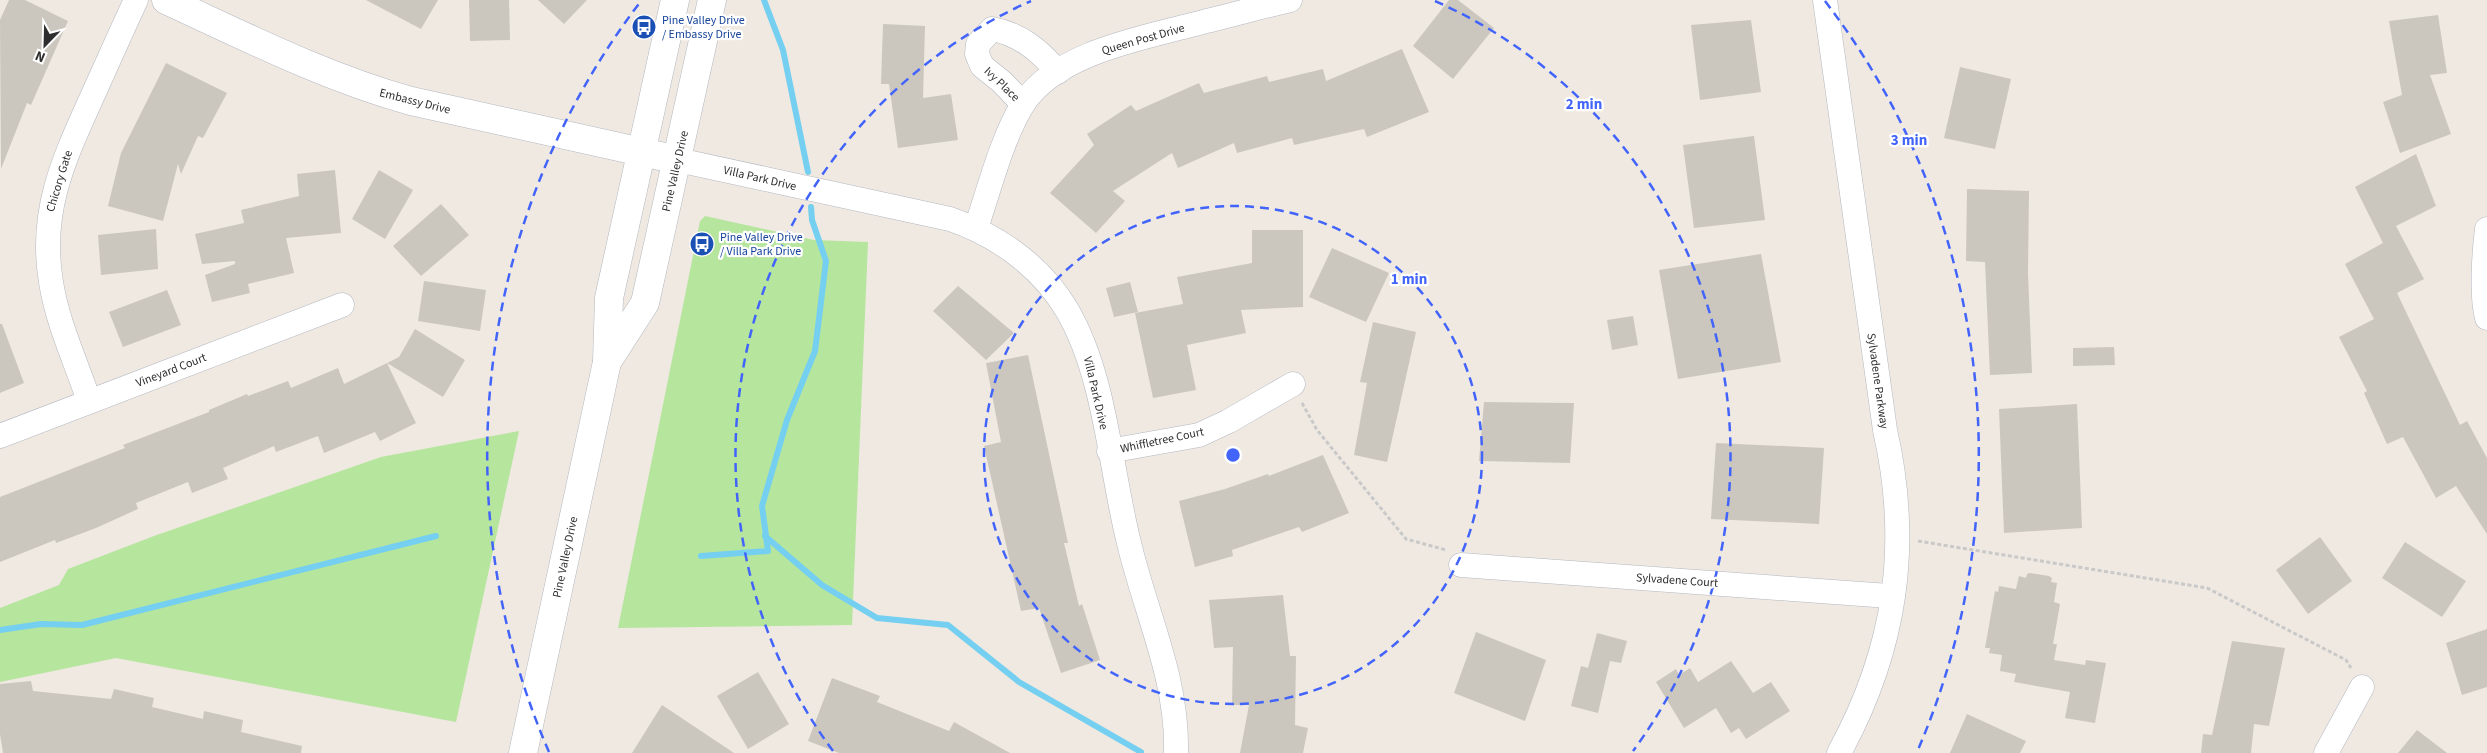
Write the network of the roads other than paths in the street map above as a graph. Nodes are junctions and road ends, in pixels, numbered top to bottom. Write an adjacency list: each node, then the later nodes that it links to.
1 (136, 0): 17 (street, Chicory Gate)
2 (166, 0): 9 (main road, Embassy Drive)
3 (674, 0): 9 (main road, Pine Valley Drive)
4 (712, 0): 10 (main road, Pine Valley Drive)
5 (1290, 0): 7 (street, Queen Post Drive)
6 (1826, 0): 21 (street, Sylvadene Parkway)
7 (1058, 72): 8 (street, Queen Post Drive); 8 (street, Ivy Place)
8 (1023, 104): 11 (street, Queen Post Drive)
9 (641, 152): 10 (main road, Embassy Drive); 15 (main road, Pine Valley Drive)
10 (678, 160): 11 (street, Villa Park Drive); 15 (main road, Pine Valley Drive)
11 (976, 228): 19 (street, Villa Park Drive)
12 (2487, 229): 14 (street)
13 (342, 305): 17 (street, Vineyard Court)
14 (2487, 318)
15 (607, 362): 23 (main road, Pine Valley Drive)
16 (1293, 384): 19 (street, Whiffletree Court)
17 (90, 401): 18 (street, Vineyard Court)
18 (0, 436)
19 (1109, 451): 24 (street, Villa Park Drive)
20 (1461, 564): 21 (street, Sylvadene Court)
21 (1894, 594): 25 (street, Sylvadene Parkway)
22 (2362, 687): 26 (street)
23 (523, 753)
24 (1176, 753)
25 (1839, 753)
26 (2326, 753)

